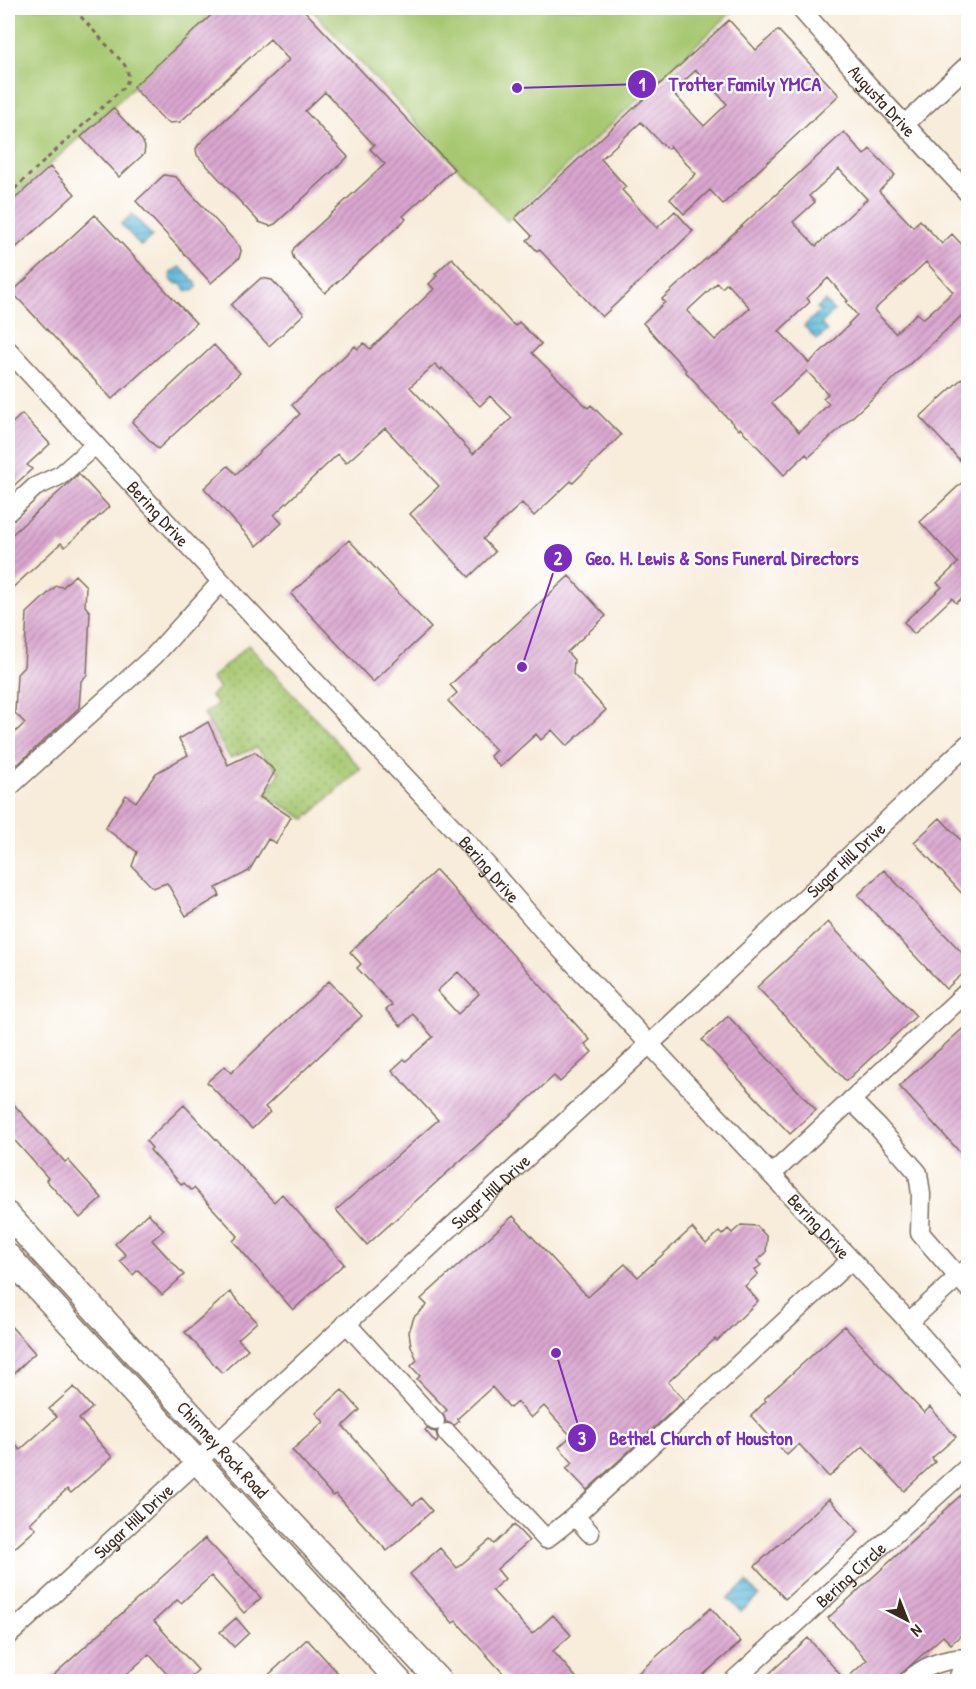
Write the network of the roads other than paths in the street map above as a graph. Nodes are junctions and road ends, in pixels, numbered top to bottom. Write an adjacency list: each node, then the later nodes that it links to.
1 (800, 8): 3 (street, Augusta Drive)
2 (969, 65): 3 (street)
3 (905, 124): 4 (street, Augusta Drive)
4 (969, 193)
5 (8, 350): 6 (street, Bering Drive)
6 (95, 445): 7 (street); 8 (street, Bering Drive)
7 (8, 512)
8 (221, 582): 10 (street); 12 (street, Bering Drive)
9 (969, 744): 12 (street, Sugar Hill Drive)
10 (8, 788)
11 (969, 991): 13 (street)
12 (650, 1043): 14 (street, Bering Drive); 20 (street, Sugar Hill Drive)
13 (851, 1100): 14 (street); 18 (street)
14 (772, 1174): 17 (street, Bering Drive)
15 (8, 1215): 22 (main road, Chimney Rock Road)
16 (8, 1256): 23 (main road, Chimney Rock Road)
17 (851, 1260): 19 (street, Bering Drive); 25 (street)
18 (965, 1277): 19 (street)
19 (909, 1322): 21 (street, Bering Drive)
20 (346, 1323): 22 (street, Sugar Hill Drive); 25 (street)
21 (969, 1389)
22 (216, 1442): 23 (street, Sugar Hill Drive); 30 (main road, Chimney Rock Road)
23 (196, 1461): 27 (street, Sugar Hill Drive); 29 (main road, Chimney Rock Road)
24 (969, 1467): 31 (street, Bering Circle)
25 (575, 1516): 26 (street)
26 (590, 1533)
27 (8, 1636)
28 (967, 1657): 32 (street); 33 (street)
29 (400, 1682)
30 (440, 1682)
31 (732, 1682)
32 (907, 1682)
33 (957, 1682)

